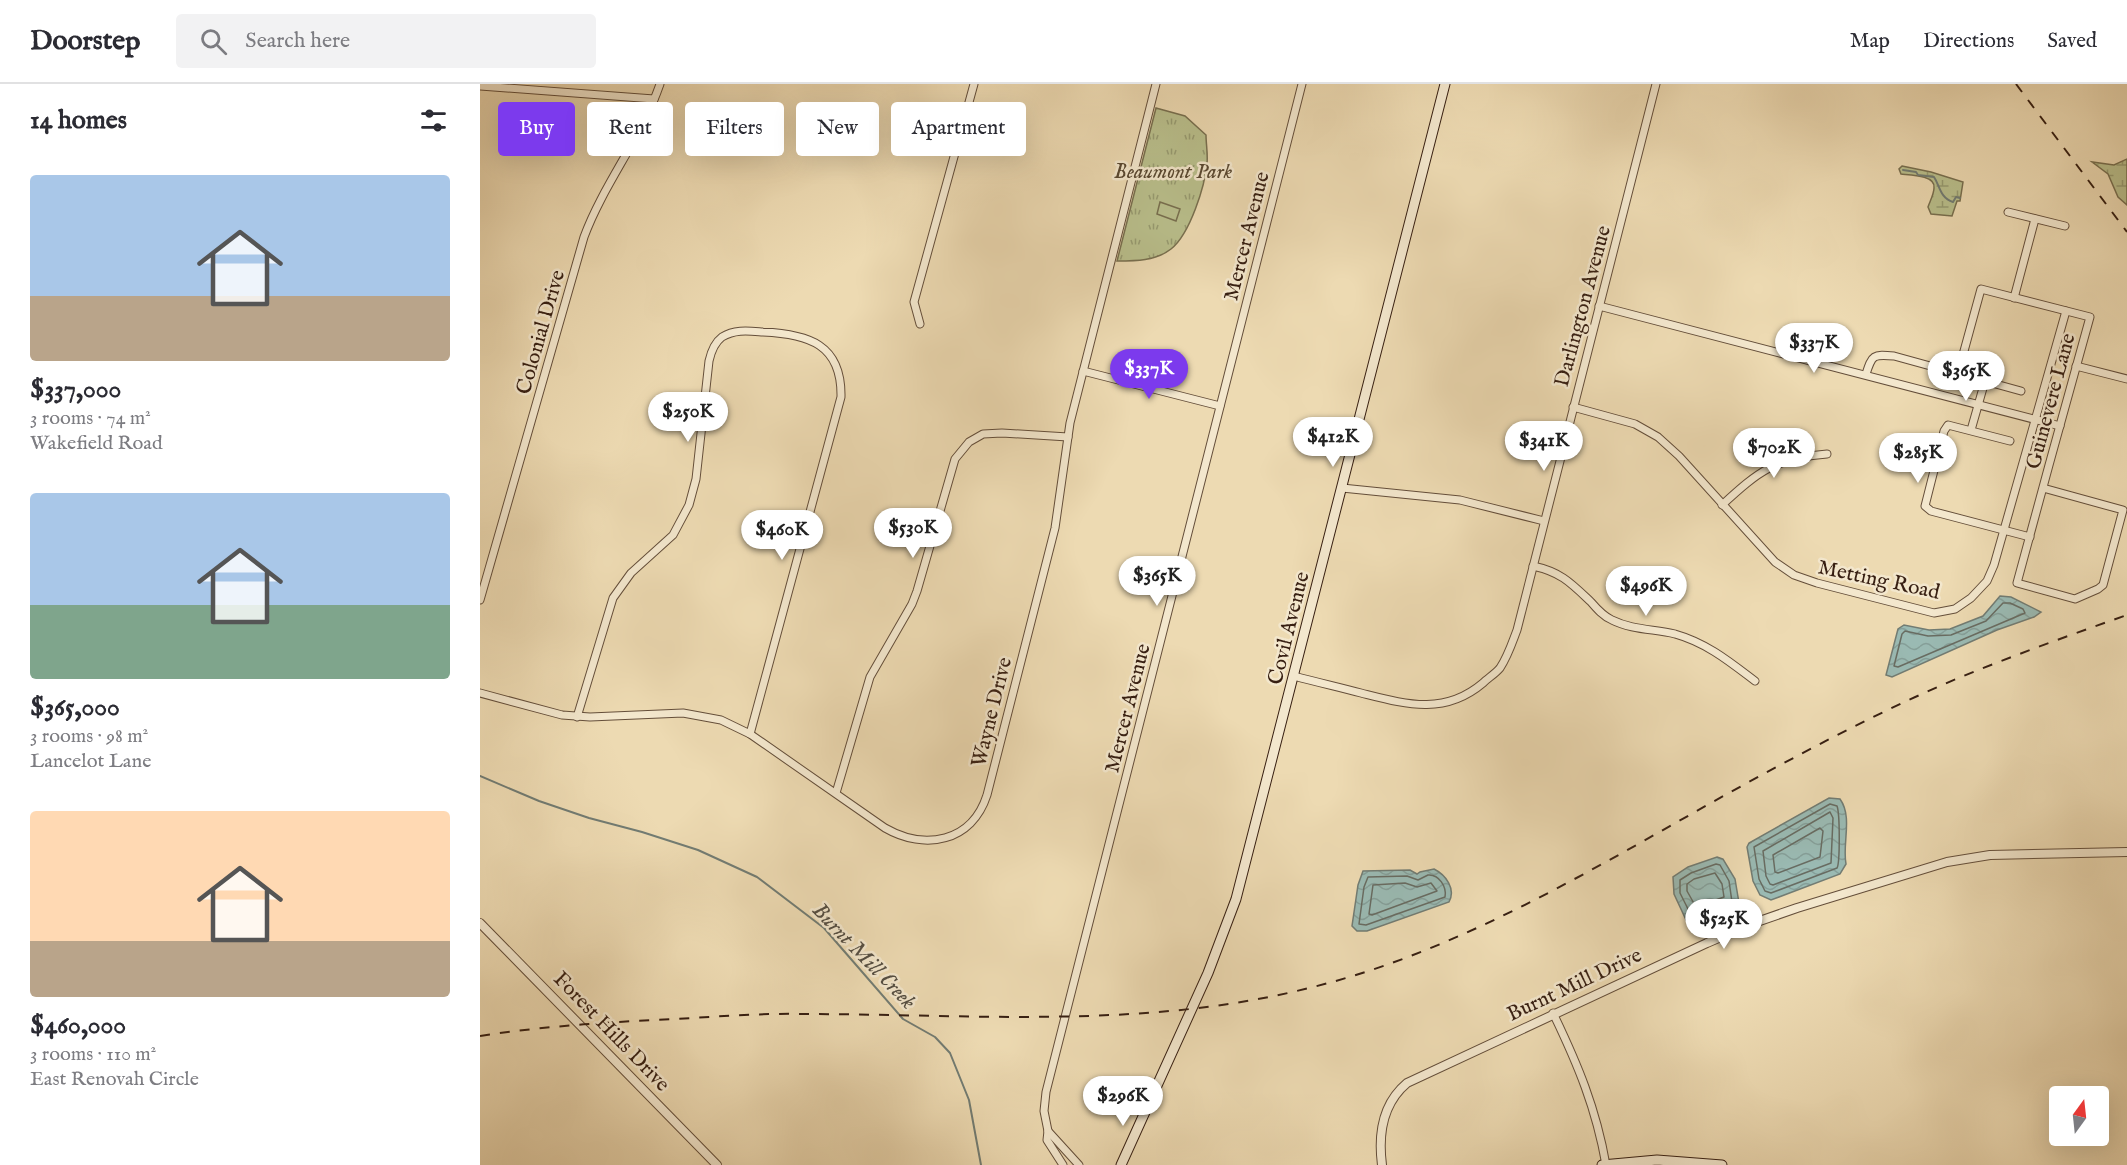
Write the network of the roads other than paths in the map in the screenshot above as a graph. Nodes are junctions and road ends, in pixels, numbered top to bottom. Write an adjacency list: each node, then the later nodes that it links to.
1 (660, 84): 8 (street, Colonial Drive)
2 (974, 84): 15 (street)
3 (1155, 84): 17 (street, Wayne Drive)
4 (1302, 84): 24 (street, Mercer Avenue)
5 (1445, 84): 32 (main road, Covil Avenue)
6 (1656, 84): 13 (street, Darlington Avenue)
7 (480, 86): 8 (street)
8 (654, 99): 40 (street, Colonial Drive)
9 (2008, 212): 10 (street)
10 (2035, 219): 11 (street); 12 (street)
11 (2065, 226)
12 (2014, 298): 14 (street, Guinevere Lane); 18 (street, Guinevere Lane)
13 (1599, 306): 19 (street); 25 (street, Darlington Avenue)
14 (2066, 311): 16 (street, Guinevere Lane); 26 (street, Metting Road)
15 (920, 324)
16 (2076, 366): 20 (street); 27 (street, Guinevere Lane)
17 (1083, 371): 24 (street); 29 (street, Wayne Drive)
18 (1958, 373): 19 (street); 21 (street)
19 (1866, 374): 23 (street)
20 (2127, 379)
21 (1985, 381): 22 (street); 23 (street)
22 (2021, 391)
23 (1978, 404): 26 (street); 28 (street)
24 (1220, 406): 50 (street, Mercer Avenue)
25 (1573, 407): 34 (street, Metting Road); 36 (street, Darlington Avenue)
26 (2034, 419): 27 (street); 37 (street, Metting Road)
27 (2060, 426): 33 (street, Guinevere Lane)
28 (1971, 430): 30 (street); 37 (street)
29 (1068, 437): 46 (street); 46 (street, Wayne Drive)
30 (2010, 441)
31 (1827, 454): 34 (street)
32 (1342, 488): 36 (street); 41 (main road, Covil Avenue)
33 (2043, 488): 35 (street); 38 (street, Guinevere Lane)
34 (1722, 505): 37 (street, Metting Road)
35 (2125, 509): 38 (street, Guinevere Lane)
36 (1544, 521): 39 (street, Darlington Avenue)
37 (2004, 530): 38 (street)
38 (2030, 537)
39 (1533, 566): 41 (street, Darlington Avenue); 42 (street)
40 (480, 600)
41 (1294, 676): 54 (main road, Covil Avenue)
42 (1755, 681)
43 (480, 693): 44 (street, Wayne Drive)
44 (577, 717): 45 (street, Wayne Drive); 45 (street)
45 (750, 734): 46 (street, Wayne Drive)
46 (837, 793)
47 (2127, 852): 49 (street, Burnt Mill Drive)
48 (480, 923): 51 (street, Forest Hills Drive)
49 (1553, 1013): 55 (street, Burnt Mill Drive); 56 (street)
50 (1048, 1131): 52 (street, Mercer Avenue); 53 (street)
51 (717, 1165)
52 (1063, 1165)
53 (1079, 1165)
54 (1121, 1165)
55 (1382, 1165)
56 (1604, 1165): 57 (main road)
57 (1722, 1165)

